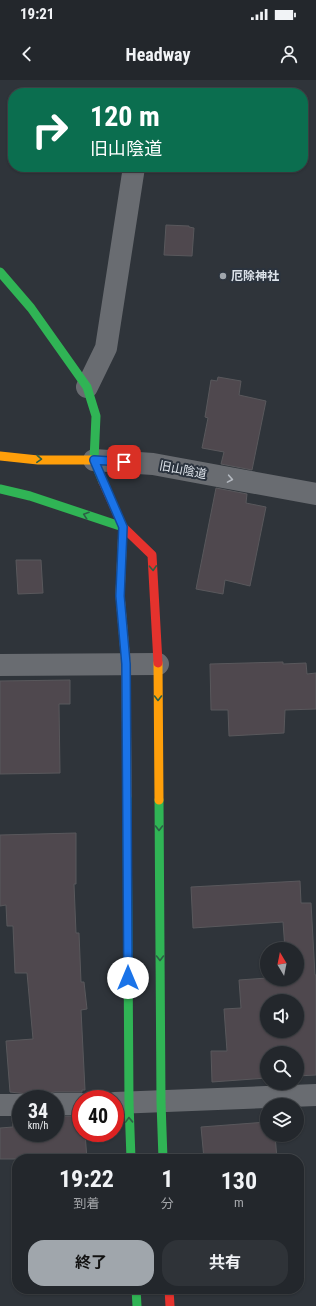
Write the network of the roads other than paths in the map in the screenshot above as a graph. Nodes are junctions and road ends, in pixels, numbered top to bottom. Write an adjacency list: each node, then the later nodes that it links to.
1 (133, 172): 3 (street)
2 (0, 272): 3 (street)
3 (87, 387): 5 (street)
4 (0, 456): 5 (street, 旧山陰道, one-way to 5)
5 (94, 460): 7 (street, 旧山陰道, one-way to 7); 8 (street)
6 (0, 489): 8 (street, one-way to 6)
7 (316, 494)
8 (123, 527): 9 (street); 10 (street, one-way to 10)
9 (126, 664): 10 (street); 11 (street); 12 (street)
10 (158, 664): 14 (street, one-way to 14)
11 (0, 665)
12 (122, 1090)
13 (316, 1095): 14 (street)
14 (161, 1102): 15 (street); 20 (street)
15 (124, 1103)
16 (0, 1105): 17 (street)
17 (12, 1105)
18 (124, 1115): 19 (street, one-way to 18)
19 (130, 1154)
20 (163, 1154)
21 (136, 1294): 23 (street)
22 (169, 1294): 24 (street)
23 (137, 1306)
24 (170, 1306)

